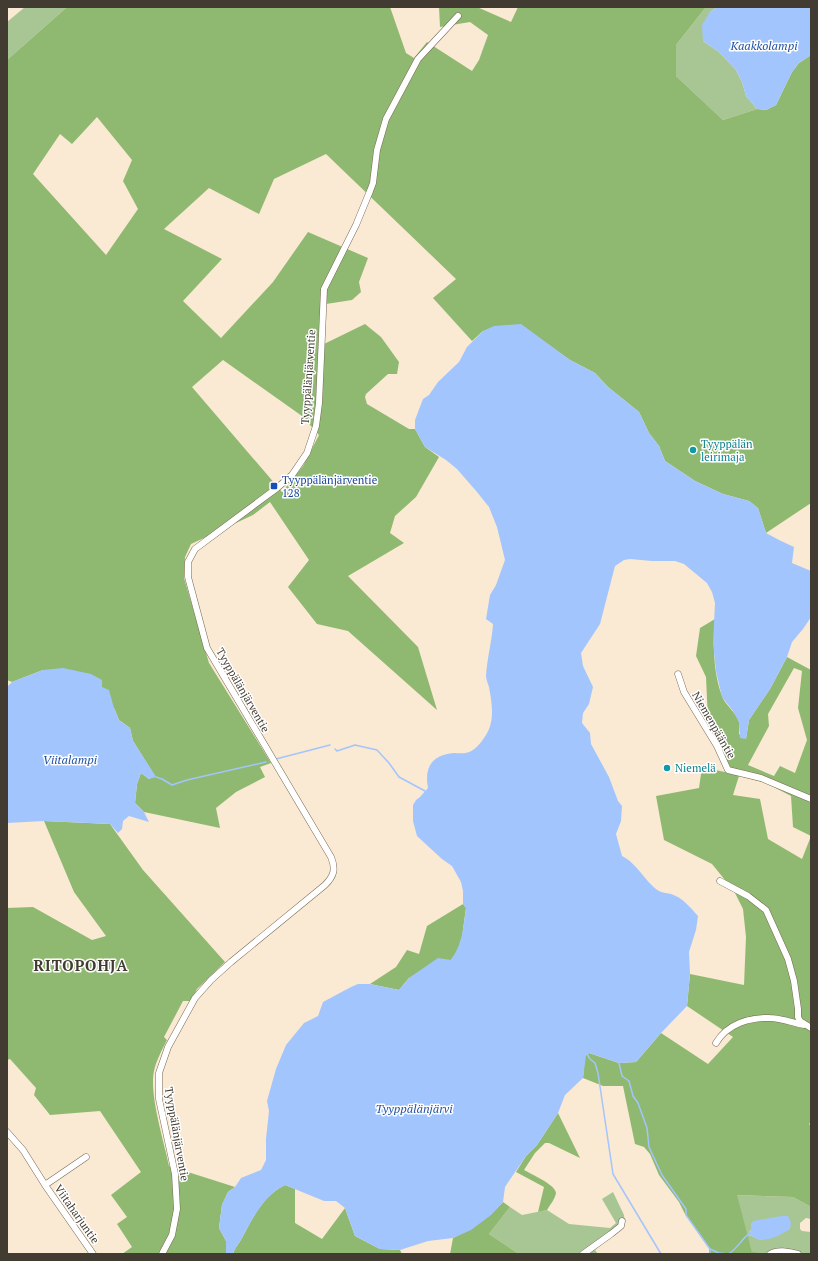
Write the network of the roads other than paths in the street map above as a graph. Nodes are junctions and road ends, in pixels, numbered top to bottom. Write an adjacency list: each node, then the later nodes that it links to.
1 (458, 16): 12 (street, Tyyppälänjärventie)
2 (678, 674): 3 (street, Niemenpääntie)
3 (811, 799)
4 (720, 881): 5 (street)
5 (808, 1027): 6 (street)
6 (716, 1043)
7 (7, 1132): 9 (street, Viitaharjuntie)
8 (86, 1157): 9 (street, Viitaharjuntie)
9 (45, 1185): 11 (street, Viitaharjuntie)
10 (622, 1221): 13 (street)
11 (92, 1254)
12 (162, 1254)
13 (583, 1254)
14 (770, 1254): 15 (street)
15 (798, 1254)

